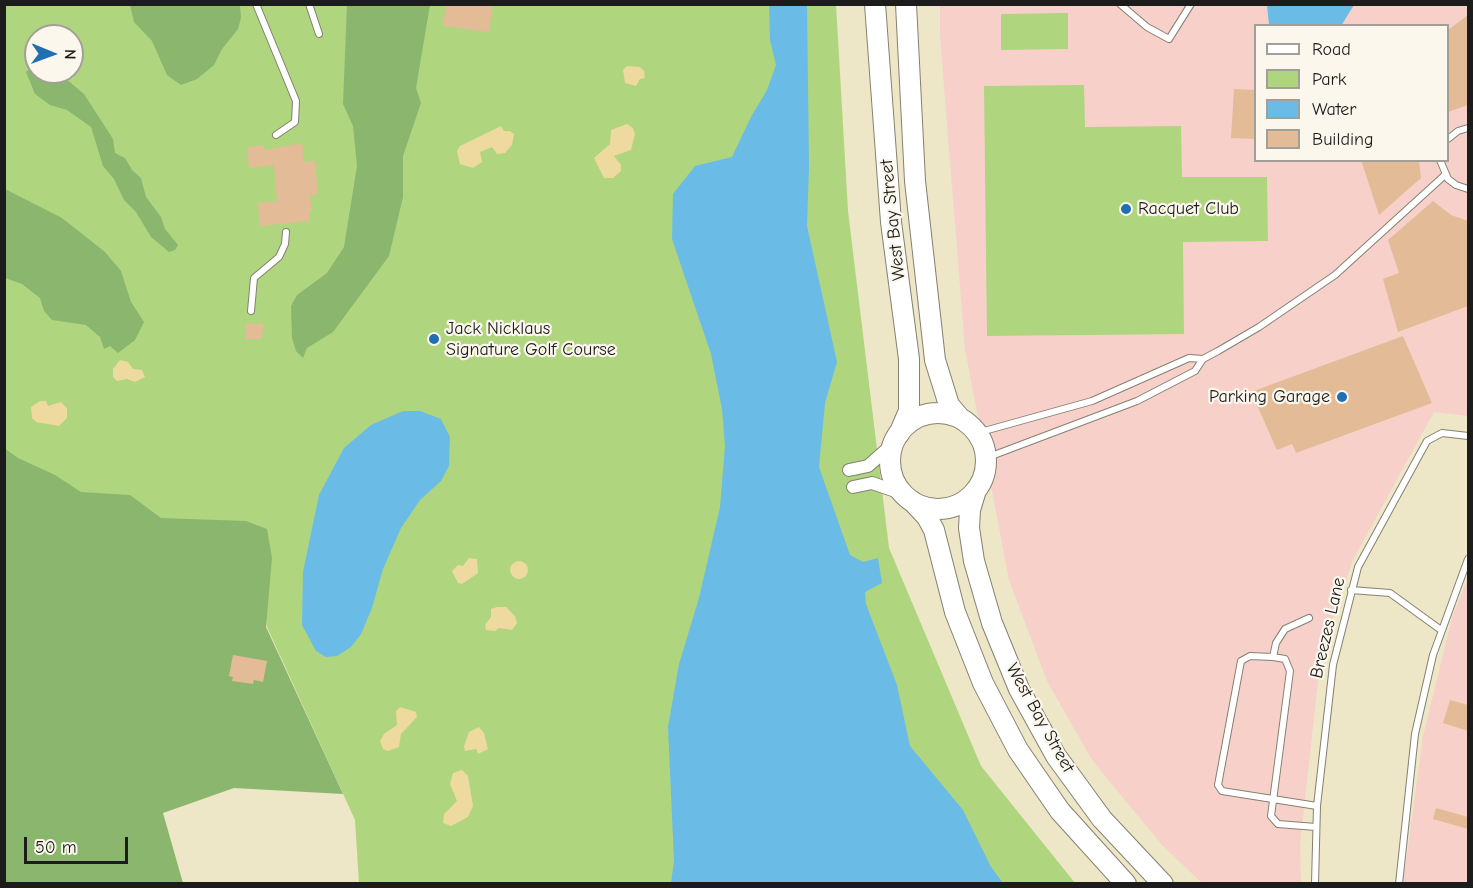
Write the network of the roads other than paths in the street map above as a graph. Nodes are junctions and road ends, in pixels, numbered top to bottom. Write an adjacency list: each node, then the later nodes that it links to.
1 (256, 4): 9 (lane)
2 (309, 4): 7 (lane)
3 (875, 4): 20 (main road, West Bay Street)
4 (906, 4): 17 (main road, West Bay Street)
5 (1120, 4): 6 (lane)
6 (1191, 4)
7 (319, 34)
8 (1468, 128): 10 (lane)
9 (276, 135)
10 (1449, 138)
11 (1441, 162): 12 (lane)
12 (1445, 175): 13 (lane); 16 (lane)
13 (1468, 189)
14 (286, 232): 15 (lane)
15 (251, 311)
16 (1203, 359): 18 (lane); 21 (lane)
17 (960, 418): 18 (main road); 20 (main road)
18 (977, 433): 21 (main road)
19 (1468, 436): 27 (lane, Breezes Lane)
20 (896, 439): 22 (street); 25 (main road)
21 (986, 458): 24 (main road)
22 (849, 470)
23 (853, 487): 25 (street)
24 (976, 490): 25 (main road); 35 (main road, West Bay Street)
25 (908, 497): 34 (main road, West Bay Street)
26 (1468, 558): 29 (lane)
27 (1351, 590): 29 (lane); 32 (lane, Breezes Lane)
28 (1310, 618): 30 (lane)
29 (1441, 630): 37 (lane)
30 (1273, 657): 31 (lane); 31 (lane)
31 (1274, 799): 32 (lane); 33 (lane)
32 (1317, 806): 33 (lane, Breezes Lane)
33 (1316, 827): 36 (lane, Breezes Lane)
34 (1126, 884)
35 (1163, 884)
36 (1315, 884)
37 (1399, 884)

